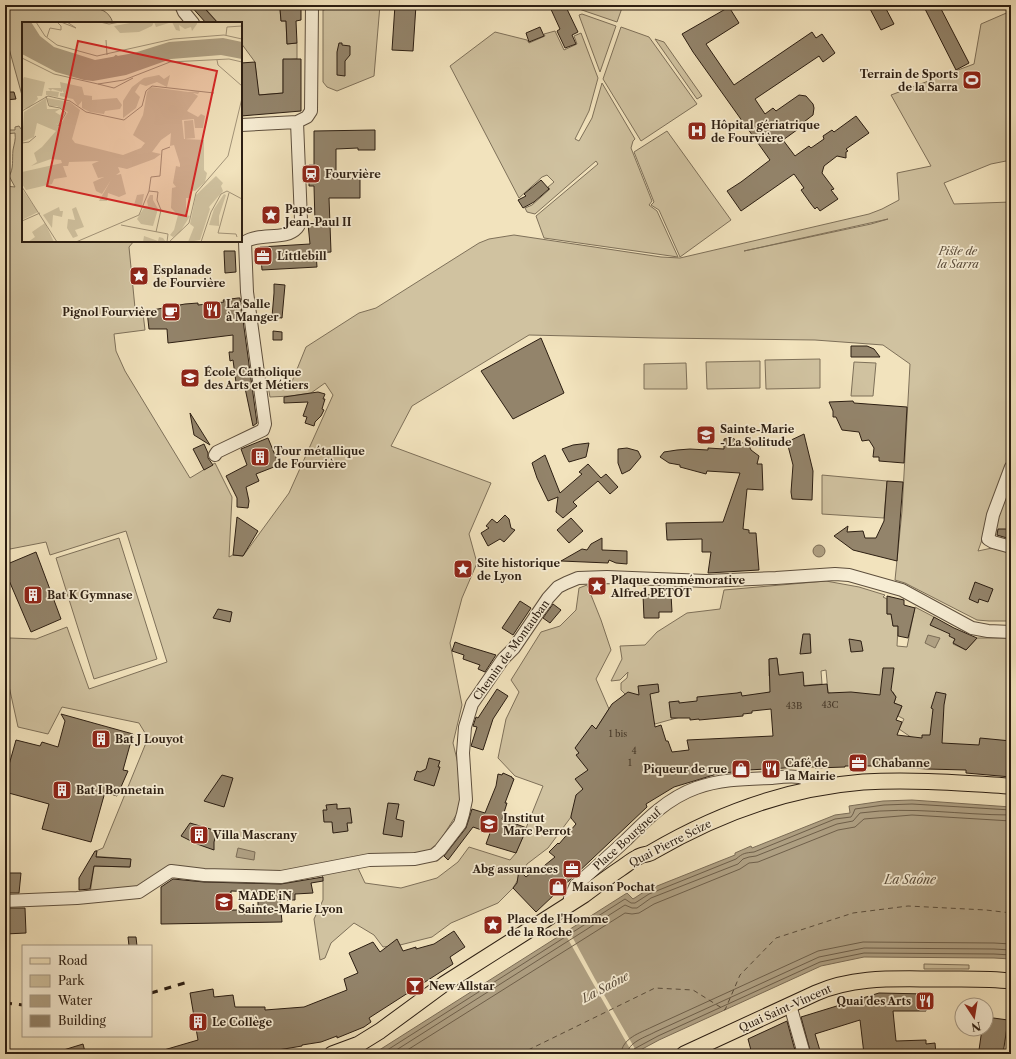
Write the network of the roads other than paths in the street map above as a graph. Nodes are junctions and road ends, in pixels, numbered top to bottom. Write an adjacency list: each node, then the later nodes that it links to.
1 (181, 5): 3 (street)
2 (312, 5): 4 (street)
3 (192, 22)
4 (297, 122): 5 (street); 6 (street)
5 (242, 125)
6 (216, 455)
7 (1011, 467): 8 (street)
8 (1011, 547)
9 (1011, 632): 12 (street, Chemin de Montauban)
10 (1011, 786): 11 (main road, Quai Pierre Scize)
11 (812, 788): 13 (main road, Quai Pierre Scize); 13 (street, Place Bourgneuf)
12 (5, 901)
13 (569, 905): 16 (main road, Quai Pierre Scize)
14 (1011, 981): 15 (main road, Quai Saint-Vincent)
15 (790, 1005): 17 (main road, Quai Saint-Vincent); 18 (street)
16 (332, 1054)
17 (684, 1054)
18 (804, 1054)

